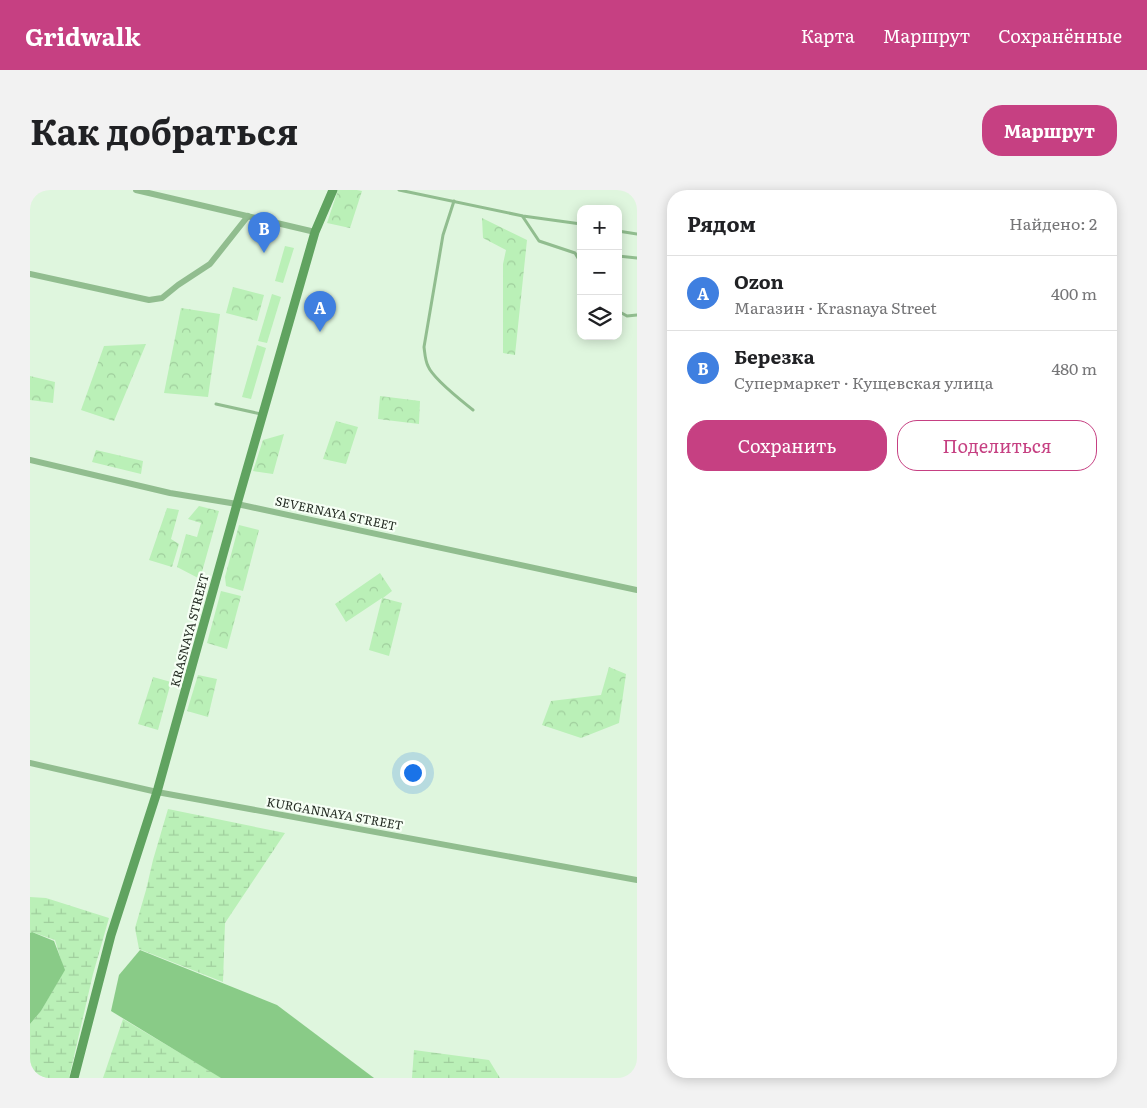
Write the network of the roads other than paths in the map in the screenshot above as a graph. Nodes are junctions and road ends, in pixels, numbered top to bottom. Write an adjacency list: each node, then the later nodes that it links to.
1 (136, 190): 5 (street)
2 (334, 190): 8 (street, KRASNAYA STREET)
3 (399, 190): 4 (lane)
4 (454, 202): 6 (lane); 19 (lane)
5 (248, 216): 8 (street); 15 (street)
6 (523, 216): 7 (lane); 11 (lane)
7 (577, 223)
8 (315, 232): 20 (street, KRASNAYA STREET)
9 (622, 232): 10 (lane)
10 (637, 234)
11 (575, 253): 12 (lane)
12 (577, 256)
13 (622, 256): 14 (lane)
14 (637, 258)
15 (30, 274)
16 (622, 313): 17 (lane)
17 (637, 315)
18 (216, 404): 20 (lane)
19 (473, 410)
20 (262, 415): 22 (street, KRASNAYA STREET)
21 (30, 460): 22 (street, SEVERNAYA STREET)
22 (237, 504): 23 (street, SEVERNAYA STREET); 25 (street, KRASNAYA STREET)
23 (637, 590)
24 (30, 763): 25 (street, KURGANNAYA STREET)
25 (157, 792): 26 (street, KURGANNAYA STREET); 27 (street, KRASNAYA STREET)
26 (637, 880)
27 (74, 1078)

